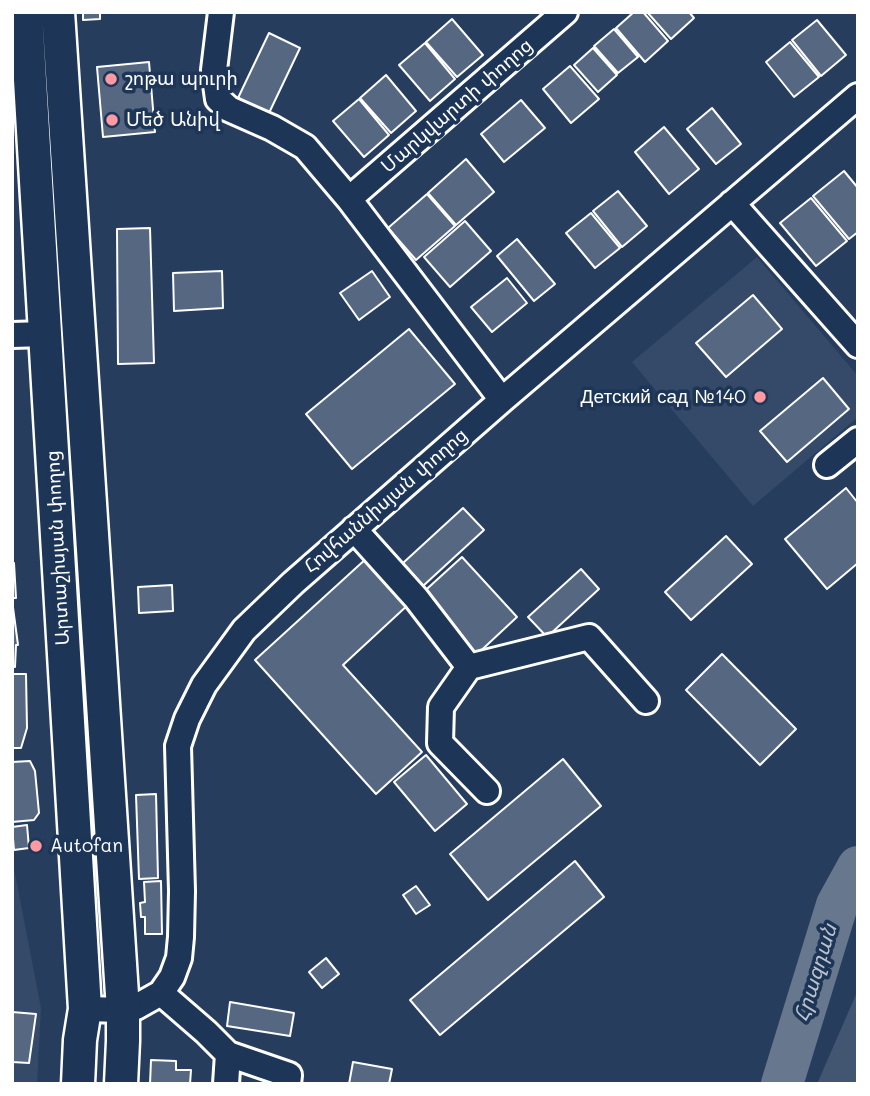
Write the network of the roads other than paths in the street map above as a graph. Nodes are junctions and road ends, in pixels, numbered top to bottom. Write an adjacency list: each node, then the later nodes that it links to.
1 (26, 12): 6 (main road, Արտաշիսյան փողոց)
2 (58, 12): 7 (main road, Արտաշիսյան փողոց)
3 (221, 12): 9 (street)
4 (565, 12): 9 (street, Մարկվարտի փողոց)
5 (858, 96): 10 (street, Հովհաննիսյան փողոց)
6 (22, 130): 8 (main road, Արտաշիսյան փողոց)
7 (69, 182): 8 (main road); 18 (main road, Արտաշիսյան փողոց)
8 (36, 185): 11 (main road, Արտաշիսյան փողոց)
9 (349, 199): 14 (street)
10 (732, 203): 13 (street); 14 (street, Հովհաննիսյան փողոց)
11 (45, 334): 12 (street); 19 (main road, Արտաշիսյան փողոց)
12 (12, 335)
13 (858, 345)
14 (502, 400): 17 (street, Հովհաննիսյան փողոց)
15 (858, 440): 16 (street)
16 (827, 465)
17 (354, 529): 20 (street); 23 (street, Հովհաննիսյան փողոց)
18 (92, 532): 19 (main road); 25 (main road, Արտաշիսյան փողոց)
19 (57, 536): 24 (main road, Արտաշիսյան փողոց)
20 (469, 667): 21 (street); 22 (street)
21 (646, 701)
22 (487, 791)
23 (160, 993): 25 (street); 26 (street)
24 (85, 1010): 25 (street); 27 (main road, Արտաշիսյան փողոց)
25 (123, 1010): 28 (main road, Արտաշիսյան փողոց)
26 (228, 1054): 29 (street); 30 (street)
27 (78, 1084)
28 (121, 1084)
29 (226, 1084)
30 (288, 1084)

